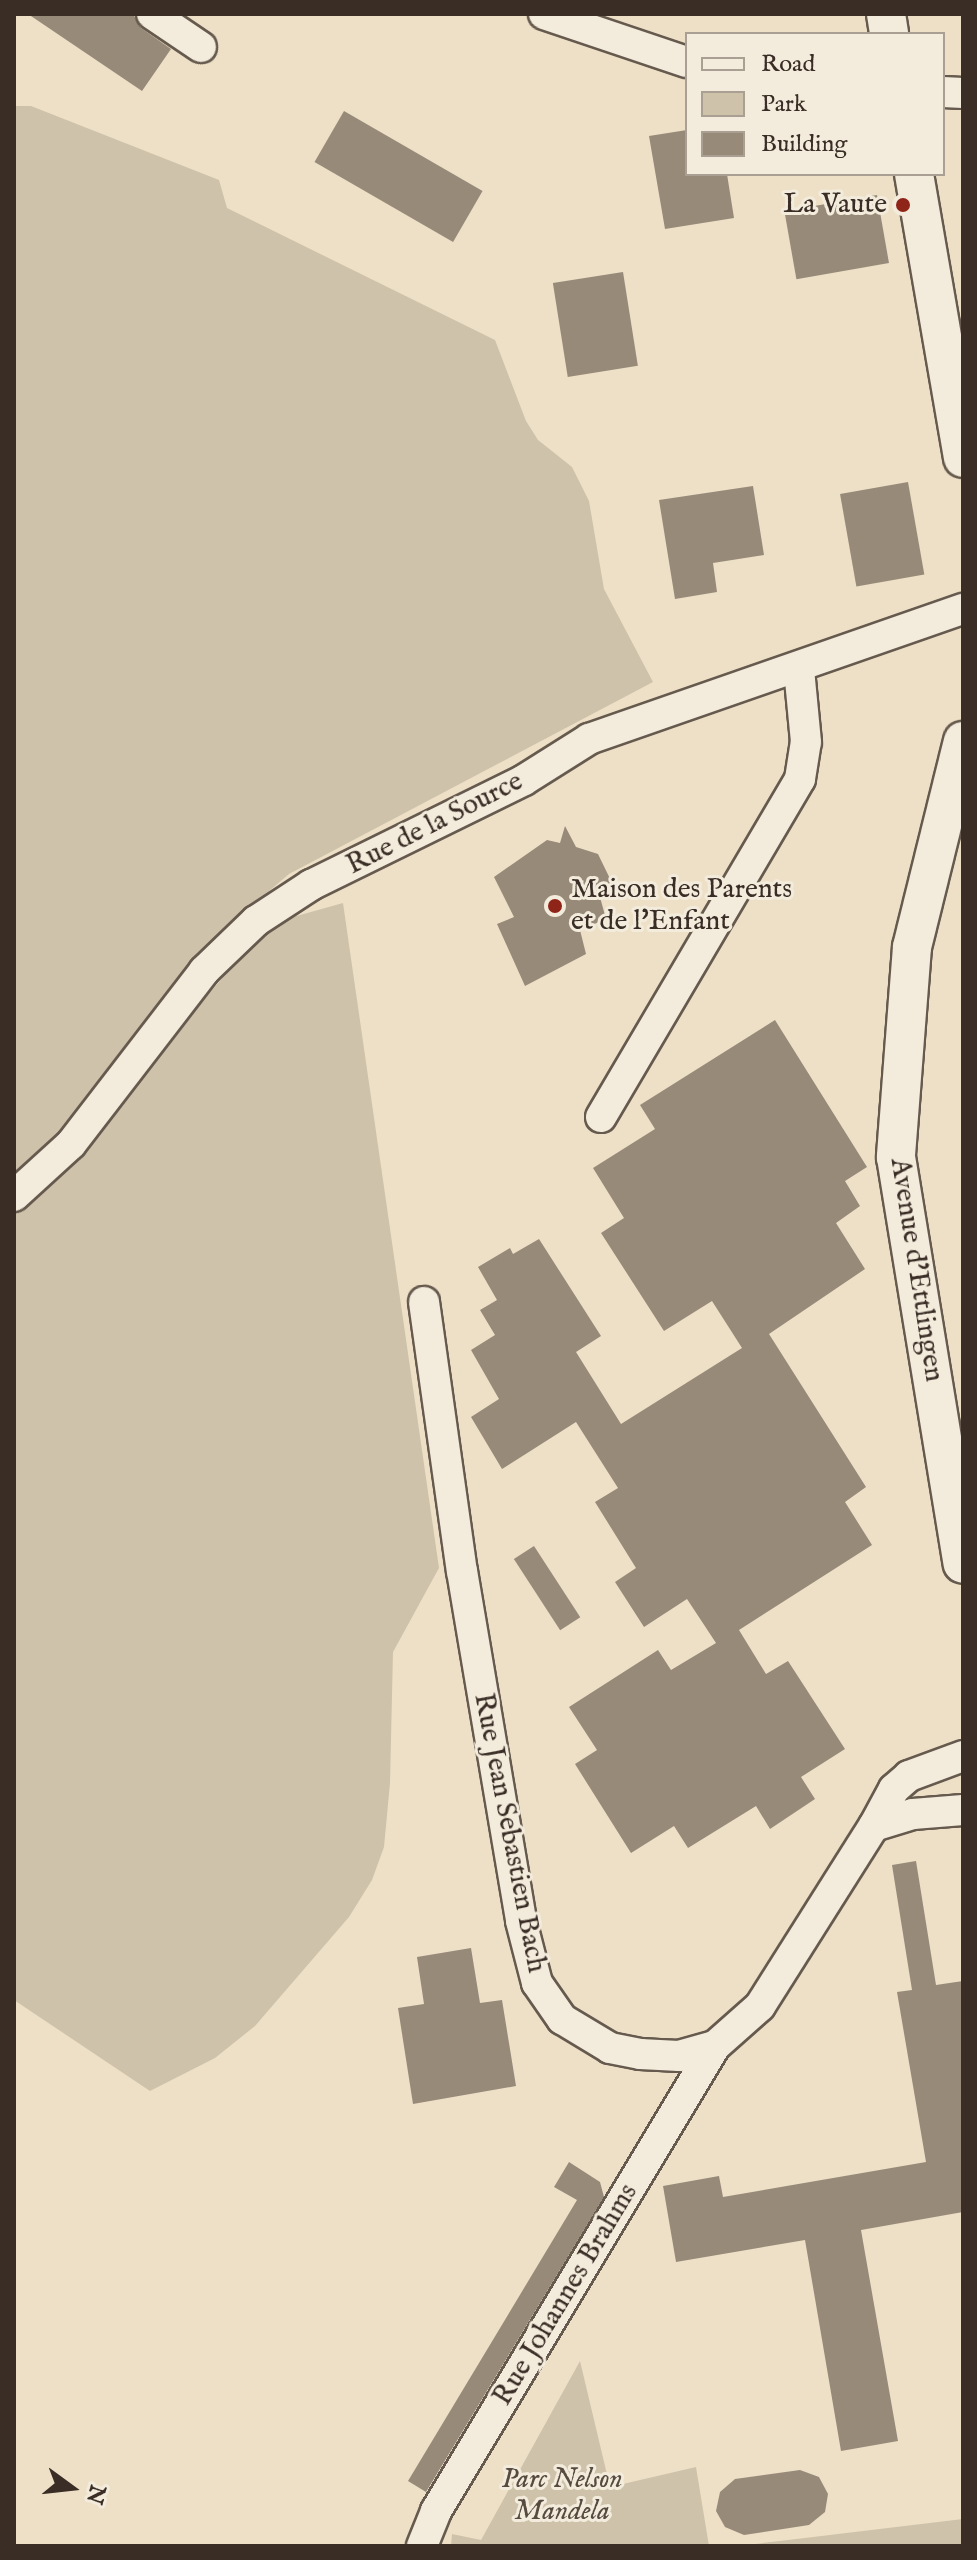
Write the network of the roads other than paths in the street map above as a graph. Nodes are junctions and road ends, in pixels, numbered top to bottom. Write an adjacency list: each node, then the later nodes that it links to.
1 (152, 14): 3 (street)
2 (544, 14): 4 (street)
3 (201, 47)
4 (685, 61)
5 (914, 176): 6 (street)
6 (963, 458)
7 (963, 609): 8 (street, Rue de la Source)
8 (799, 669): 10 (street); 11 (street, Rue de la Source)
9 (963, 741): 13 (street, Avenue d'Ettlingen)
10 (601, 1117)
11 (14, 1196)
12 (424, 1302): 17 (street, Rue Jean Sebastien Bach)
13 (963, 1564)
14 (963, 1756): 16 (street)
15 (963, 1810): 16 (street)
16 (874, 1826): 17 (street)
17 (715, 2046): 18 (street, Rue Johannes Brahms)
18 (422, 2546)

